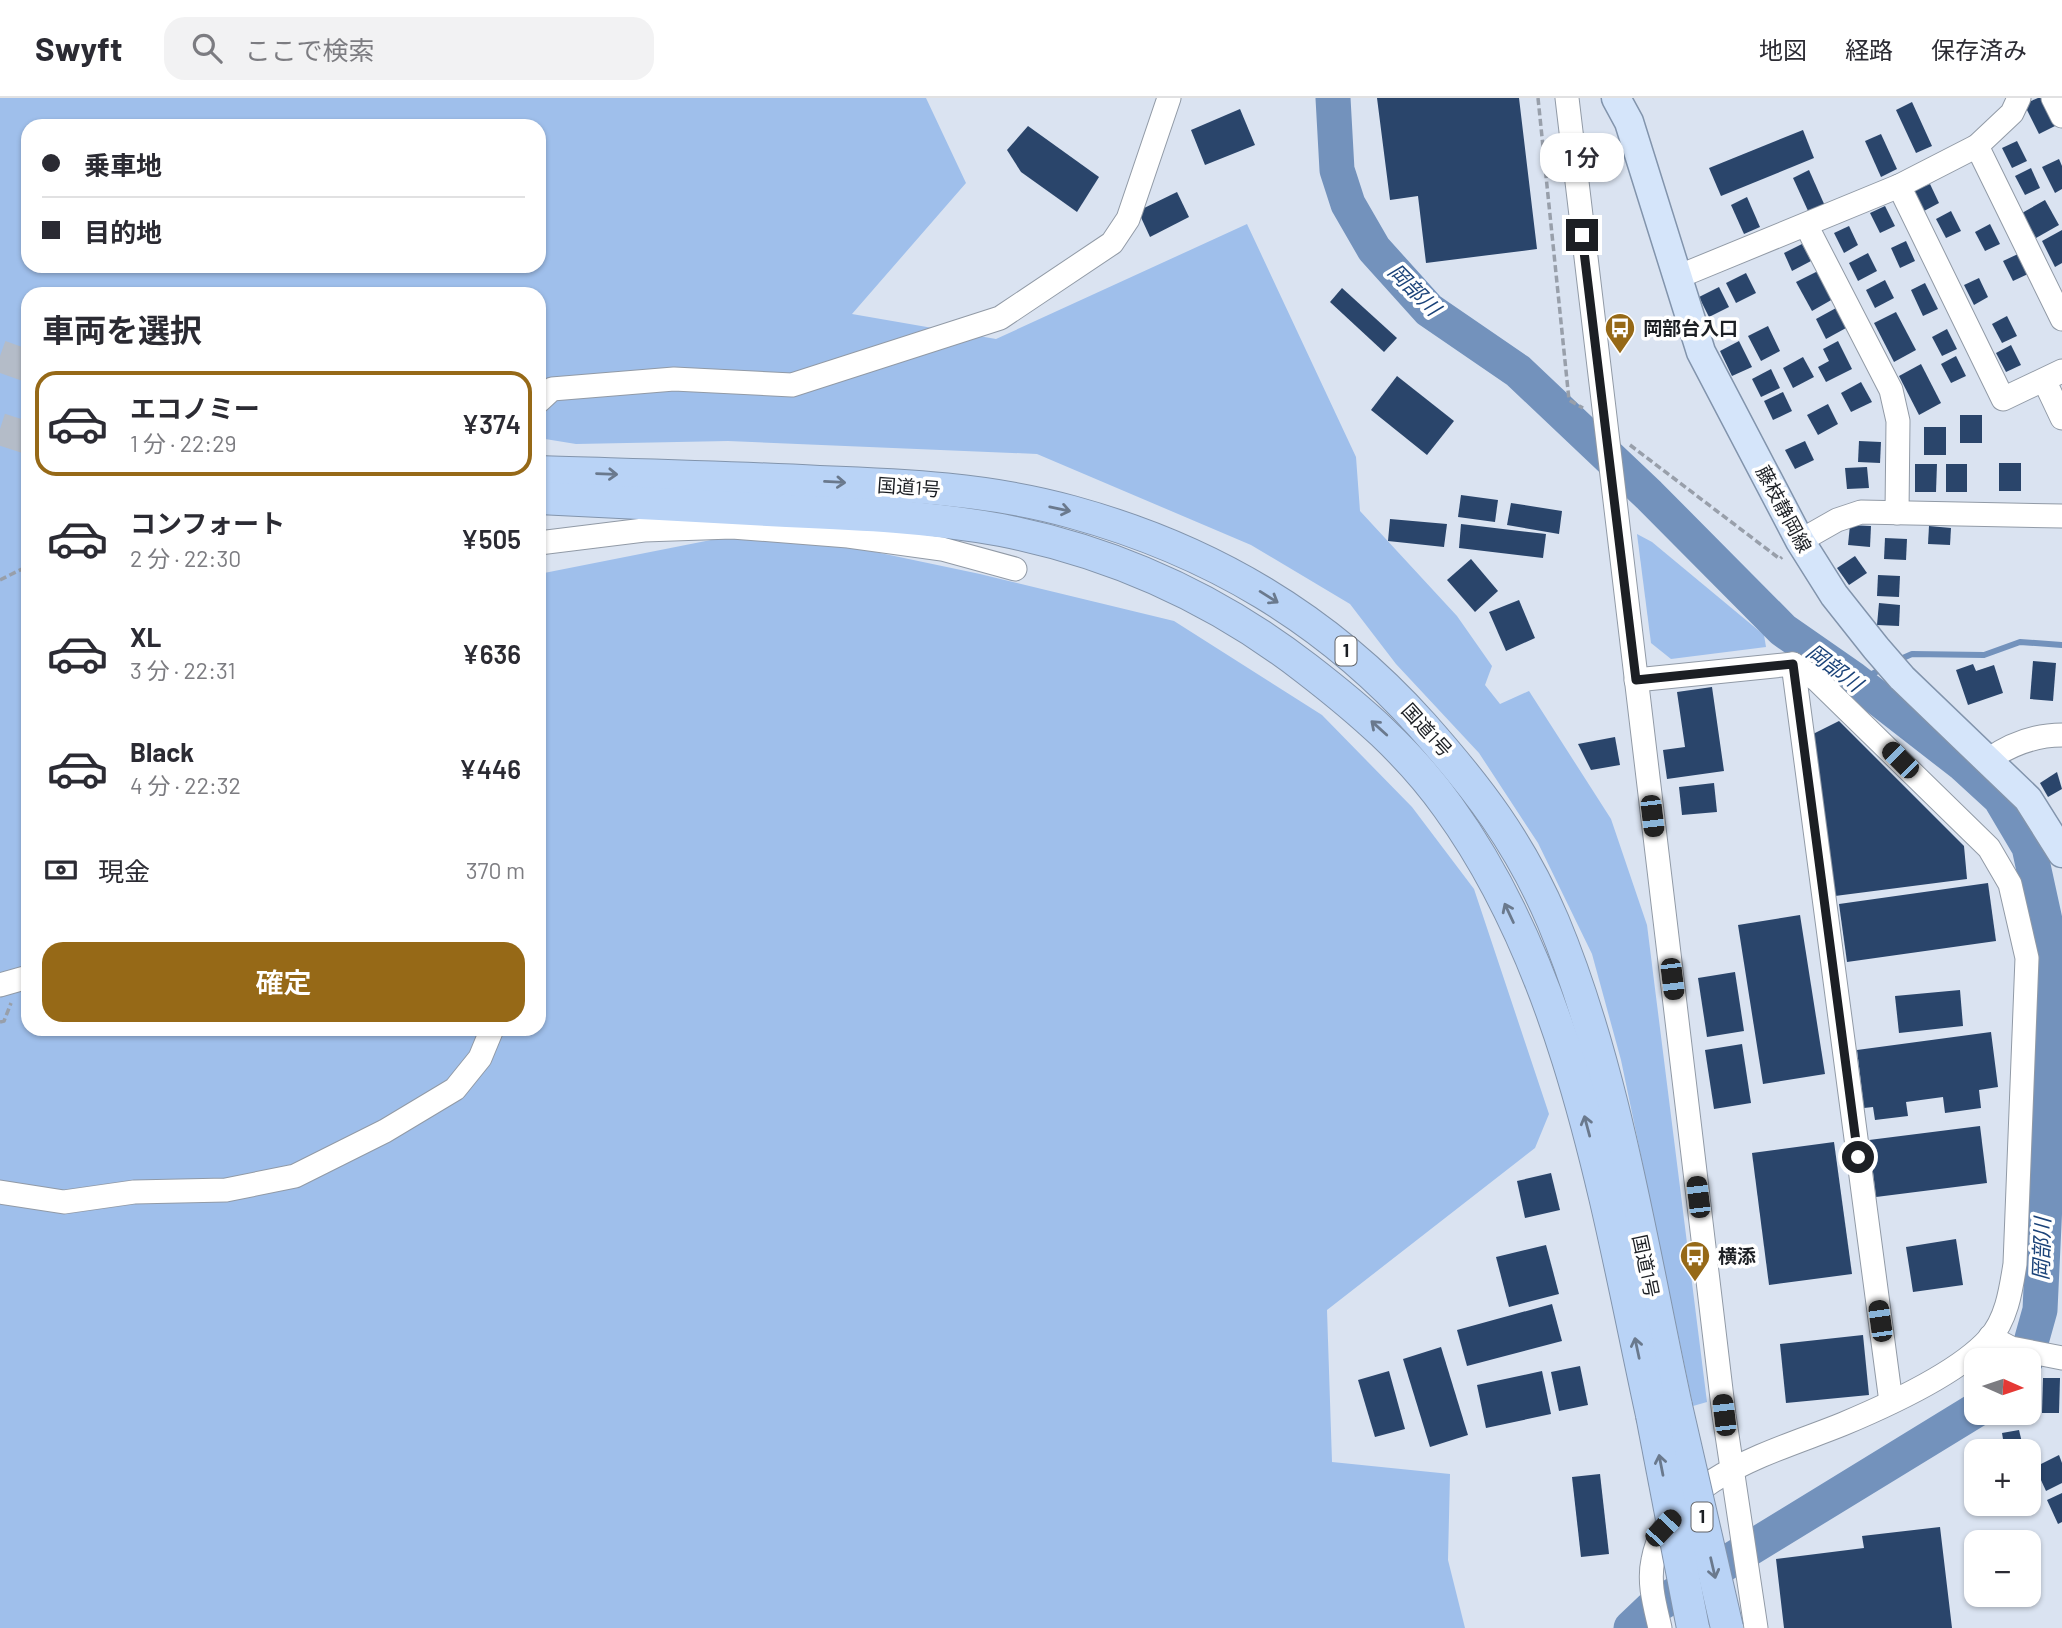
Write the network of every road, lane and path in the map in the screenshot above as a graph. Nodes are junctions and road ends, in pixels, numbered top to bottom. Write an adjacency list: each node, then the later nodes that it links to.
1 (1169, 98): 13 (street)
2 (1566, 98): 25 (street)
3 (1616, 98): 10 (main road, 藤枝静岡線)
4 (2019, 98): 7 (street)
5 (2053, 98): 6 (street)
6 (2062, 116)
7 (1977, 146): 8 (street); 11 (street)
8 (1899, 186): 9 (street); 12 (street)
9 (1806, 225): 10 (street); 17 (street)
10 (1680, 276): 19 (main road, 藤枝静岡線)
11 (2062, 319)
12 (2053, 376): 14 (street)
13 (546, 395)
14 (2062, 418)
15 (546, 472): 36 (highway, 国道1号 / 1, one-way to 36)
16 (546, 498): 36 (highway, 国道1号 / 1, one-way to 16)
17 (1897, 513): 18 (street); 19 (street)
18 (2062, 516)
19 (1800, 541): 27 (main road, 藤枝静岡線)
20 (546, 542): 21 (street)
21 (1015, 569)
22 (21, 570): 23 (path)
23 (0, 580)
24 (1793, 664): 25 (street); 33 (street); 35 (street)
25 (1636, 680): 37 (street)
26 (2062, 736): 27 (street)
27 (1988, 760): 28 (main road, 藤枝静岡線)
28 (2062, 853)
29 (21, 979): 30 (street)
30 (0, 985)
31 (489, 1036): 32 (street)
32 (0, 1192)
33 (1990, 1337): 34 (street); 35 (street)
34 (2059, 1358)
35 (1891, 1402): 37 (street)
36 (1664, 1410): 39 (highway, 国道1号 / 1, one-way to 36, bridge); 40 (highway, 国道1号 / 1, one-way to 40, bridge)
37 (1732, 1469): 38 (street); 41 (street)
38 (1660, 1628)
39 (1693, 1628)
40 (1727, 1628)
41 (1756, 1628)

